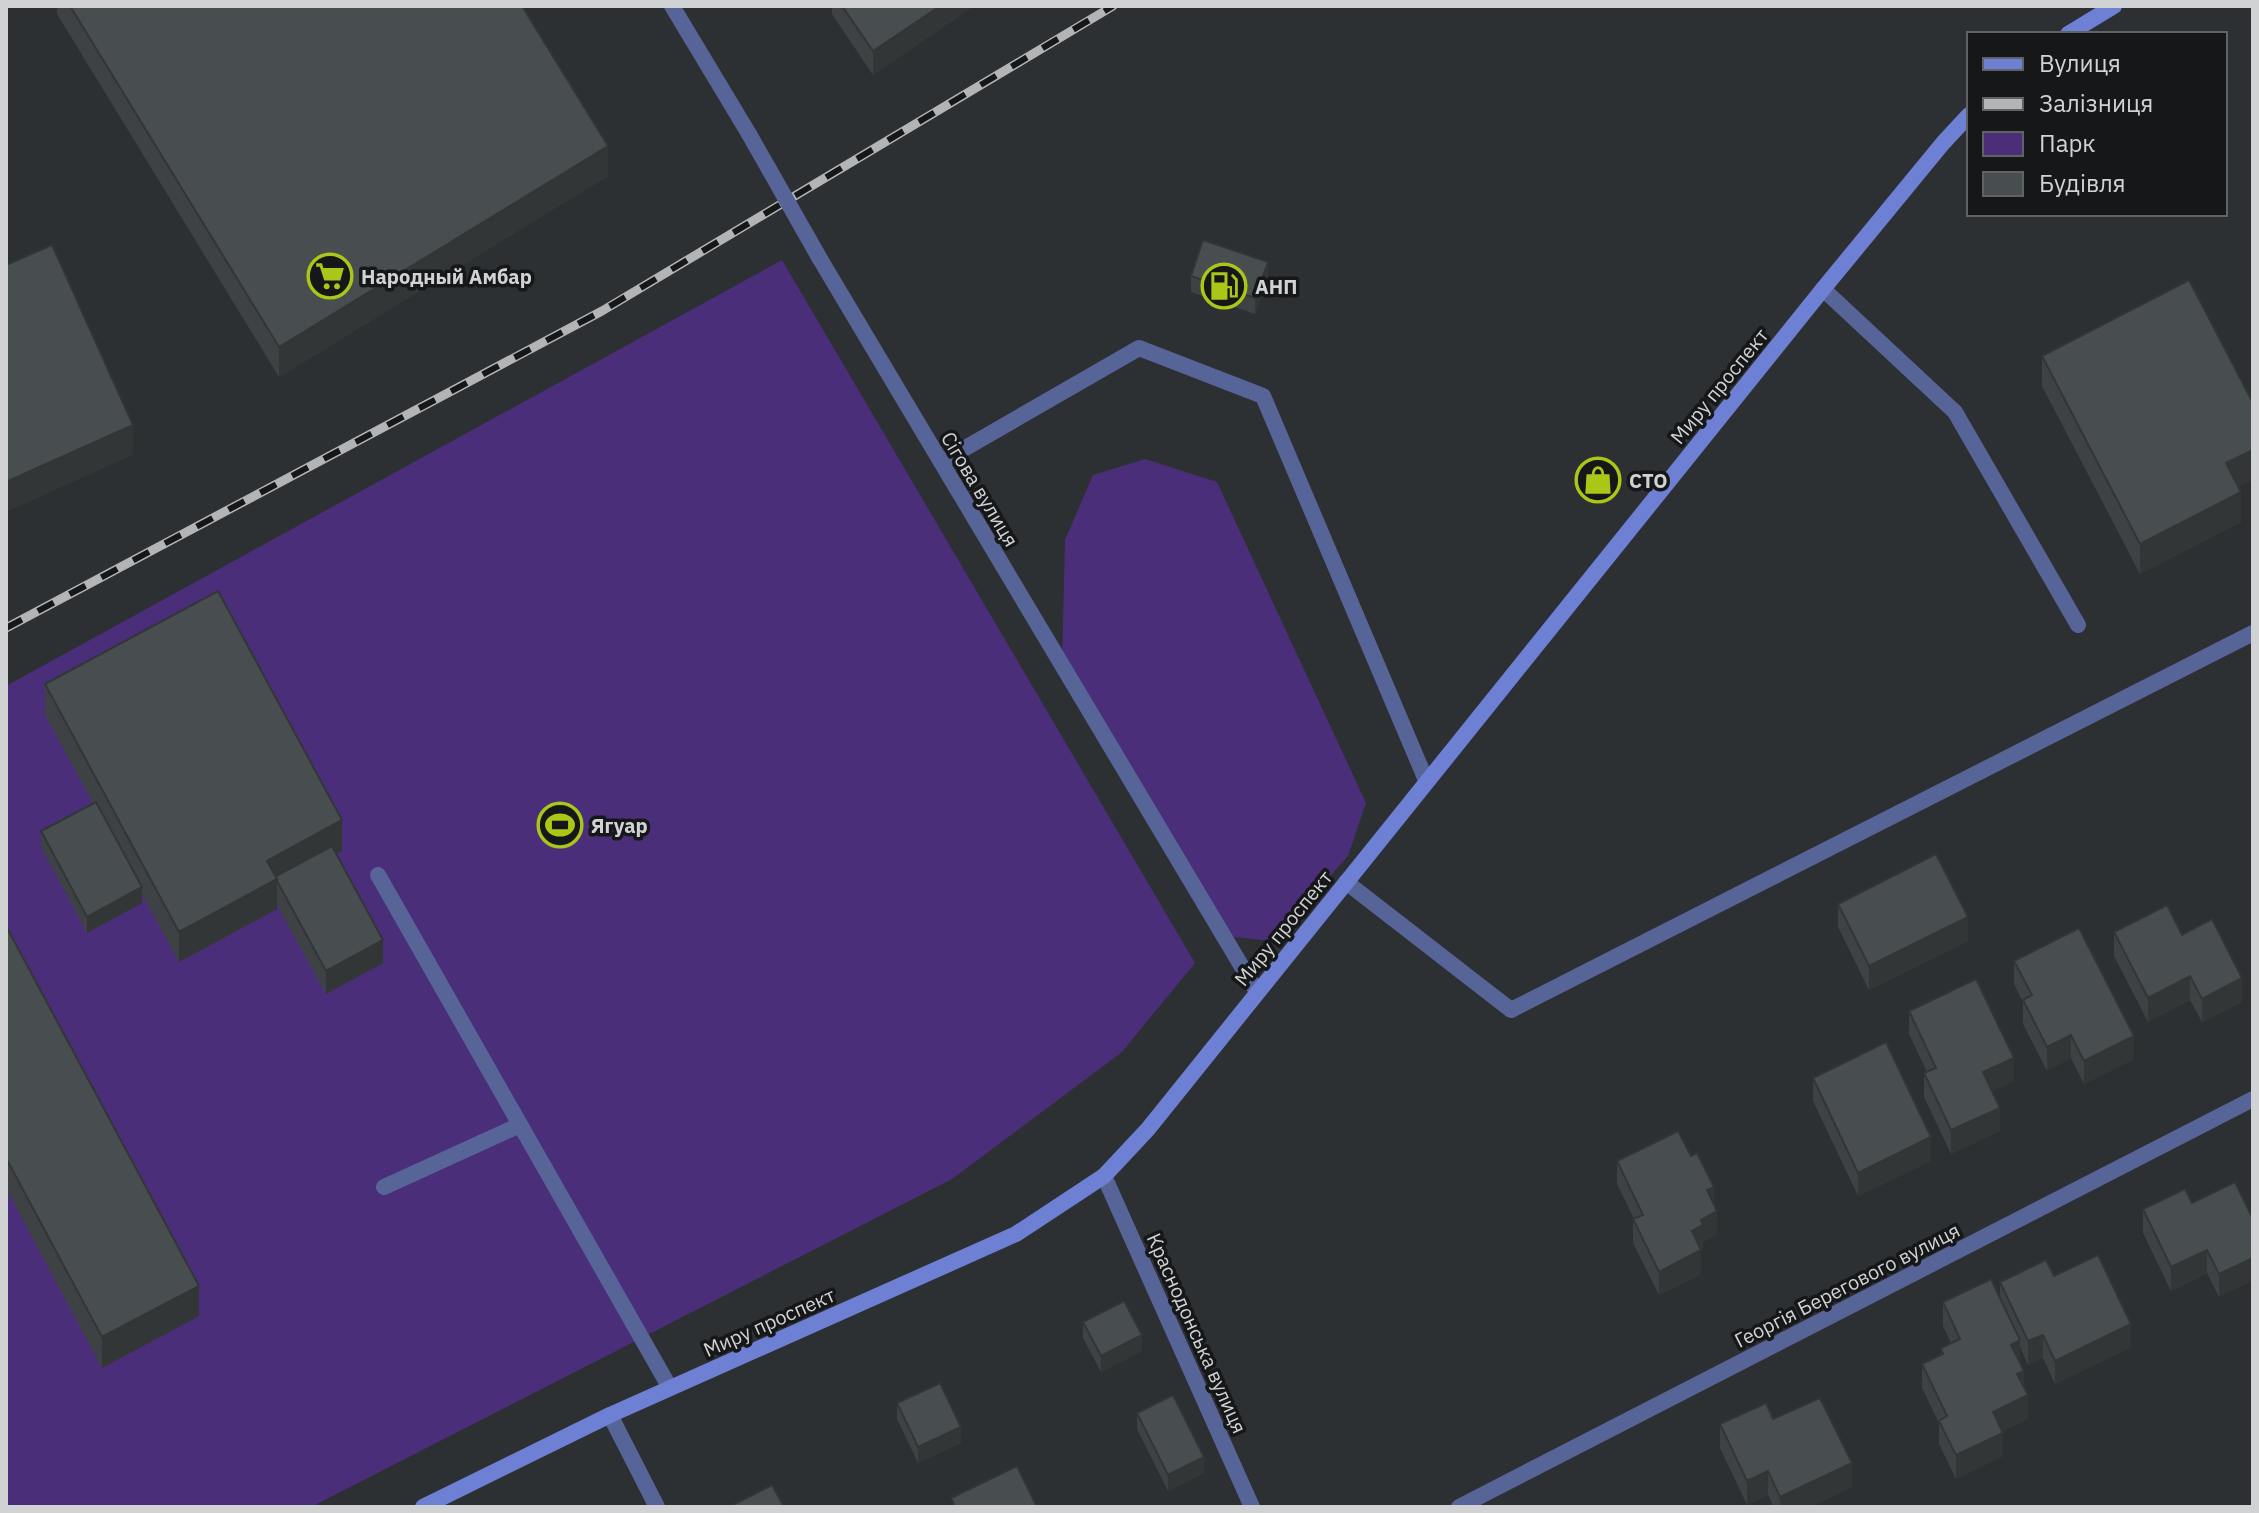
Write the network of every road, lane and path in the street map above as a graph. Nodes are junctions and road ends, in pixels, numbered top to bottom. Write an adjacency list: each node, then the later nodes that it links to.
1 (672, 6): 6 (street, Сігова вулиця, bridge)
2 (2114, 6): 3 (main road)
3 (2071, 32)
4 (1967, 117): 5 (main road, Миру проспект)
5 (1823, 289): 7 (street); 9 (main road, Миру проспект)
6 (941, 462): 9 (street); 12 (street, Сігова вулиця)
7 (2078, 625)
8 (2253, 633): 11 (street)
9 (1426, 780): 11 (main road, Миру проспект)
10 (378, 875): 14 (street)
11 (1346, 882): 12 (main road, Миру проспект)
12 (1257, 992): 15 (main road, Миру проспект)
13 (2253, 1099): 22 (street, Георгія Берегового вулиця)
14 (520, 1125): 16 (street); 17 (street)
15 (1104, 1176): 17 (main road, Миру проспект); 21 (street, Краснодонська вулиця)
16 (384, 1187)
17 (670, 1388): 18 (main road, Миру проспект)
18 (610, 1415): 19 (main road, Миру проспект); 20 (street)
19 (423, 1507)
20 (657, 1507)
21 (1252, 1507)
22 (1459, 1507)

